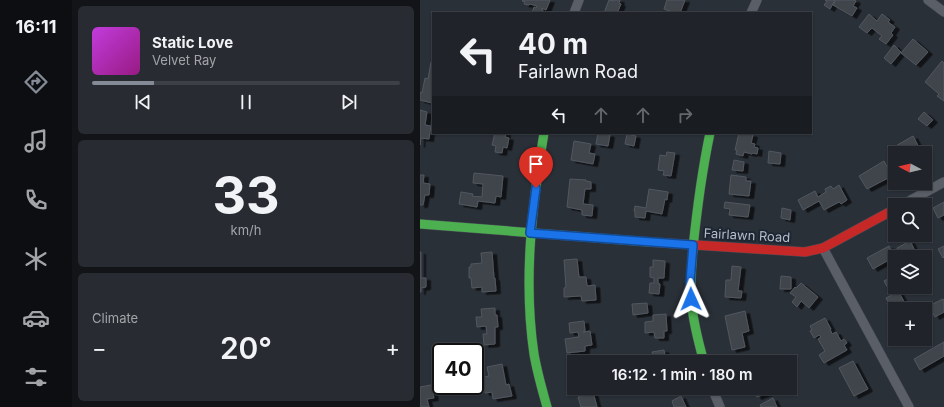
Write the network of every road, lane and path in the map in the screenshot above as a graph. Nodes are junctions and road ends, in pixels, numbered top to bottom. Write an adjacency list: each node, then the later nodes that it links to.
1 (579, 0): 4 (street)
2 (757, 0): 5 (street)
3 (928, 0): 6 (street)
4 (574, 12)
5 (751, 12)
6 (944, 12)
7 (544, 134): 13 (street)
8 (710, 134): 14 (street)
9 (944, 182): 10 (street)
10 (915, 198)
11 (888, 213): 15 (street, Fairlawn Road)
12 (420, 224): 13 (street, Fairlawn Road)
13 (530, 233): 14 (street, Fairlawn Road); 18 (street)
14 (693, 245): 15 (street, Fairlawn Road); 16 (street)
15 (823, 248): 20 (street)
16 (702, 355)
17 (715, 395): 19 (street)
18 (547, 407)
19 (720, 407)
20 (910, 407)

